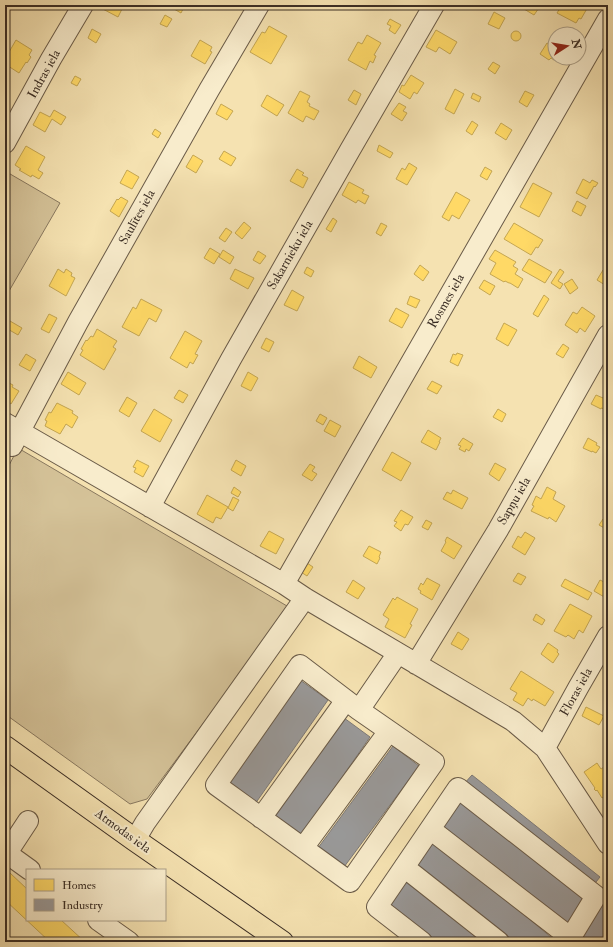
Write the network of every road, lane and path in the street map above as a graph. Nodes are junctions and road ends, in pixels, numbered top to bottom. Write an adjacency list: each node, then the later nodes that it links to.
1 (83, 5): 5 (street, Indras iela)
2 (259, 5): 8 (street, Saulītes iela)
3 (434, 5): 9 (street, Sakarnieku iela)
4 (608, 19): 10 (street, Rosmes iela)
5 (5, 143)
6 (608, 334): 7 (street, Sapņu iela)
7 (602, 361): 14 (street, Sapņu iela)
8 (12, 433): 9 (street)
9 (150, 507): 10 (street)
10 (284, 584): 11 (street)
11 (305, 598): 13 (street); 22 (street)
12 (608, 636): 18 (street, Floras iela)
13 (398, 654): 14 (street); 15 (street)
14 (416, 664): 18 (street)
15 (352, 705): 16 (street); 19 (street); 19 (street)
16 (389, 731): 24 (street); 24 (street)
17 (5, 746): 22 (main road, Atmodas iela)
18 (545, 748): 23 (street)
19 (261, 818): 24 (street)
20 (28, 821): 25 (street)
21 (430, 829): 26 (street); 29 (street); 29 (street)
22 (135, 840): 31 (main road, Atmodas iela)
23 (608, 844)
24 (303, 848)
25 (6, 854): 27 (street)
26 (404, 867): 32 (street); 33 (street)
27 (28, 869)
28 (99, 921): 30 (street)
29 (570, 940)
30 (129, 942)
31 (282, 942)
32 (422, 942)
33 (499, 942)

